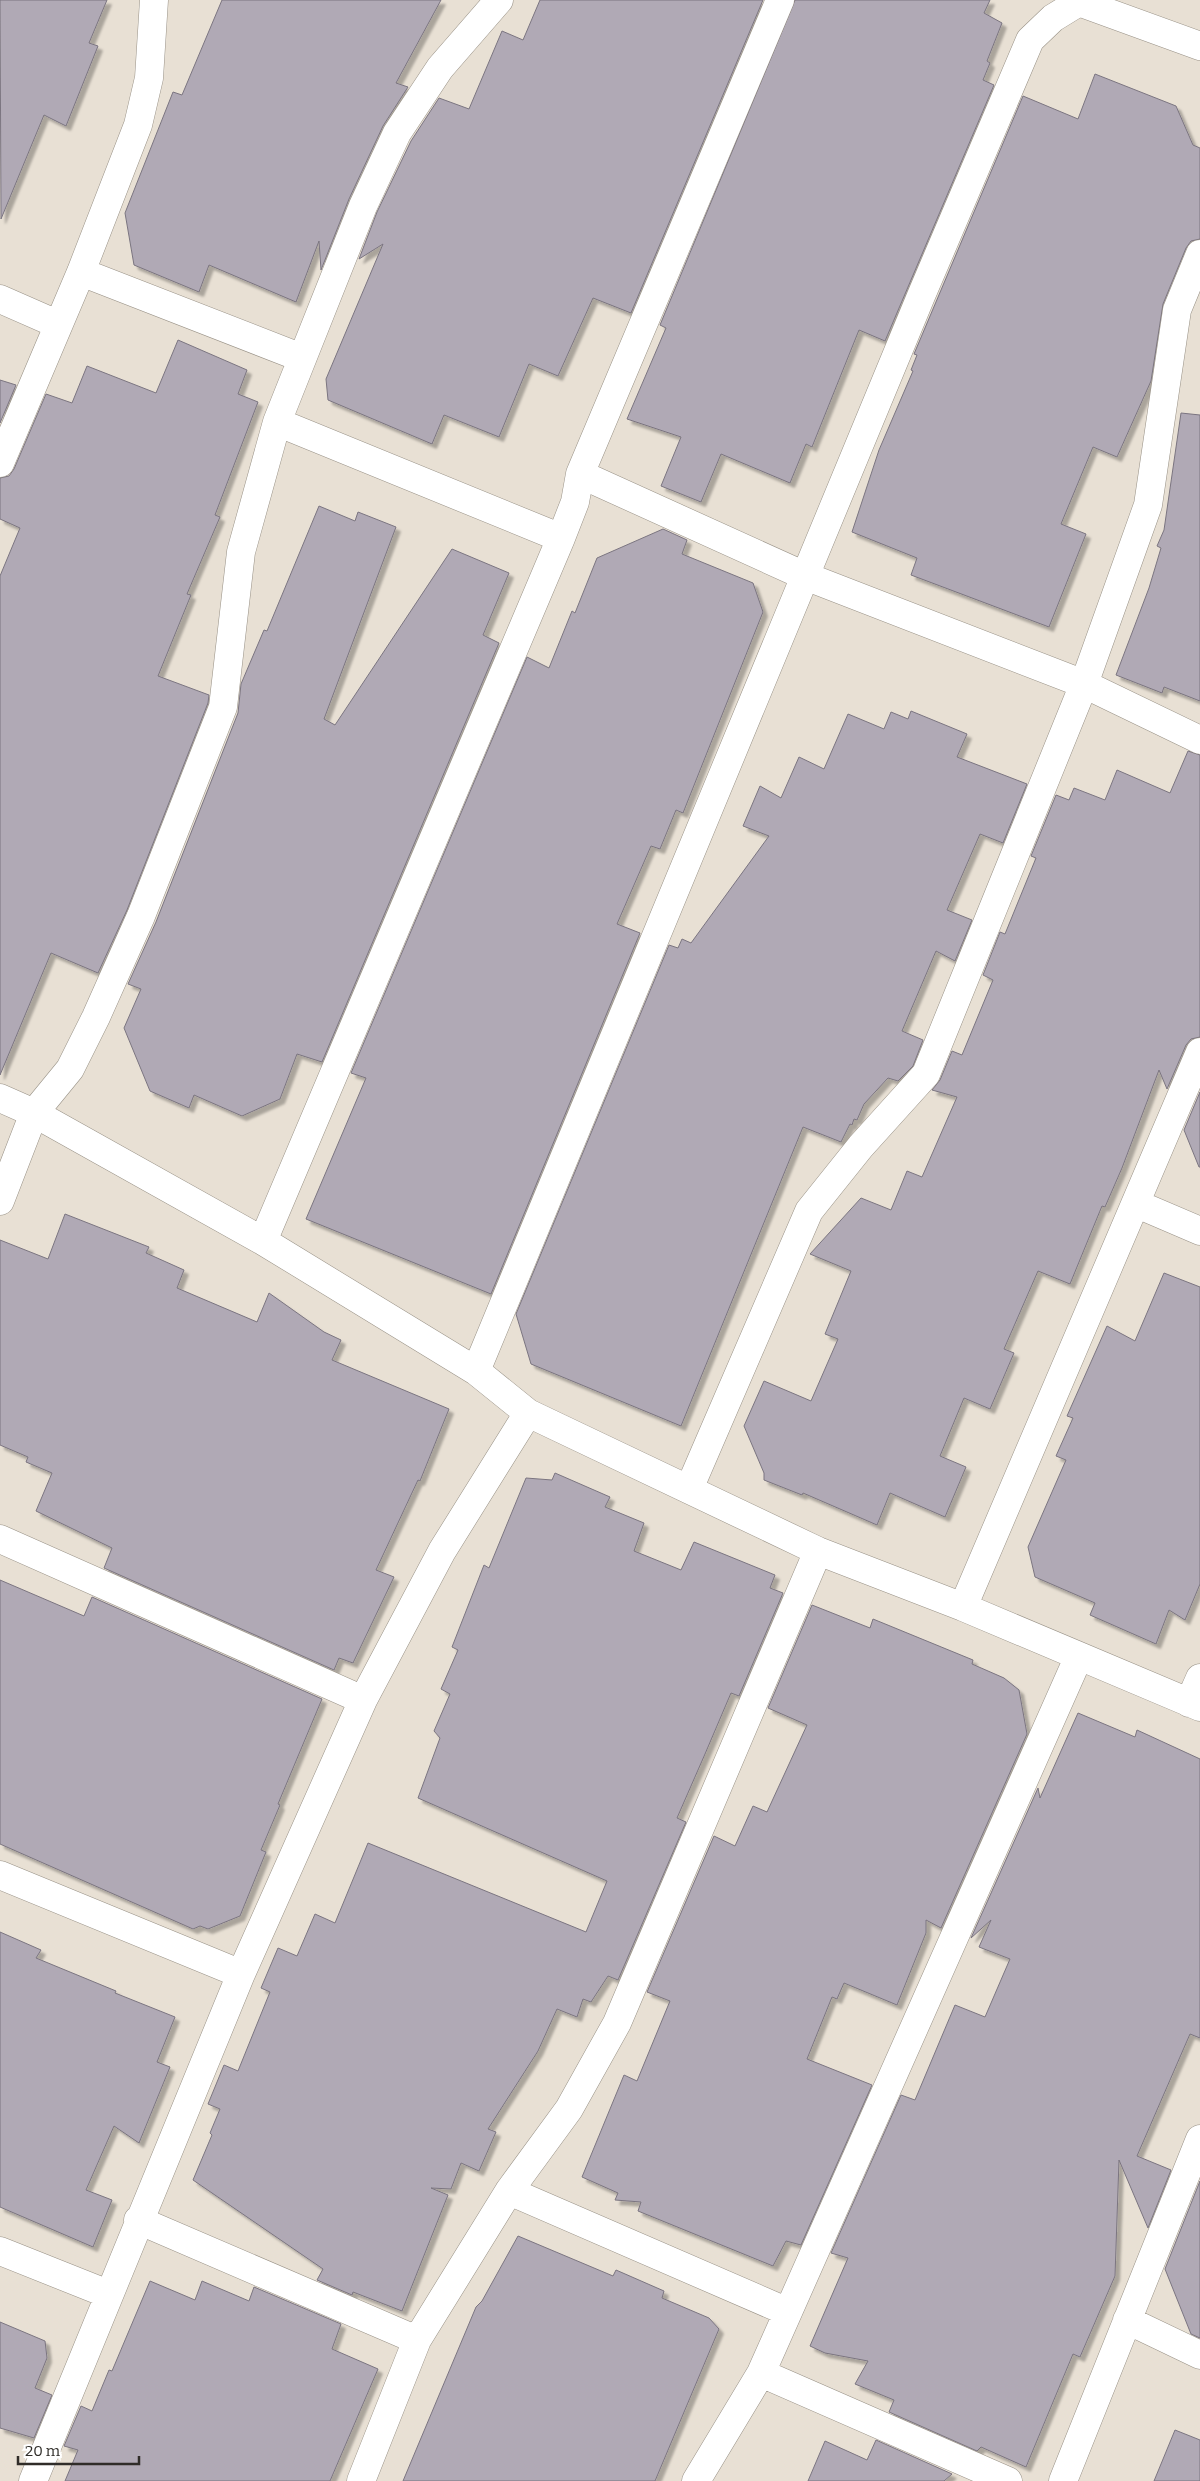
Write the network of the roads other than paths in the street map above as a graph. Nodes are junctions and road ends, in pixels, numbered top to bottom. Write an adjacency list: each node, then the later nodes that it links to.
1 (154, 0): 6 (street)
2 (499, 0): 9 (street)
3 (780, 0): 12 (street)
4 (1200, 46): 14 (street)
5 (1200, 254): 15 (street)
6 (80, 272): 8 (street); 9 (street)
7 (0, 300): 8 (street)
8 (57, 324): 11 (street)
9 (302, 358): 10 (street)
10 (277, 422): 13 (street); 19 (street)
11 (0, 463)
12 (580, 474): 13 (street); 14 (street)
13 (561, 538): 23 (street)
14 (805, 576): 15 (street); 24 (street)
15 (1084, 684): 16 (street); 26 (street)
16 (1200, 740)
17 (1200, 1052): 21 (street)
18 (0, 1098): 19 (street)
19 (34, 1113): 20 (street); 23 (street)
20 (0, 1202)
21 (1137, 1204): 22 (street); 29 (street)
22 (1200, 1231)
23 (263, 1241): 24 (street)
24 (476, 1371): 25 (street)
25 (528, 1413): 26 (street); 32 (street)
26 (688, 1489): 28 (street)
27 (0, 1539): 32 (street)
28 (818, 1551): 29 (street); 37 (street)
29 (963, 1607): 30 (street)
30 (1079, 1656): 33 (street); 41 (street)
31 (1200, 1678): 33 (street)
32 (363, 1700): 35 (street)
33 (1195, 1705)
34 (0, 1875): 35 (street)
35 (241, 1974): 38 (street)
36 (1200, 2139): 42 (street)
37 (509, 2191): 41 (street); 43 (street)
38 (138, 2220): 40 (street); 43 (street)
39 (0, 2251): 40 (street)
40 (108, 2294): 46 (street)
41 (788, 2312): 45 (street)
42 (1127, 2320): 44 (street); 50 (street)
43 (417, 2340): 47 (street)
44 (1200, 2355)
45 (761, 2374): 48 (street); 49 (street)
46 (32, 2481)
47 (361, 2481)
48 (696, 2481)
49 (1008, 2481)
50 (1063, 2481)

